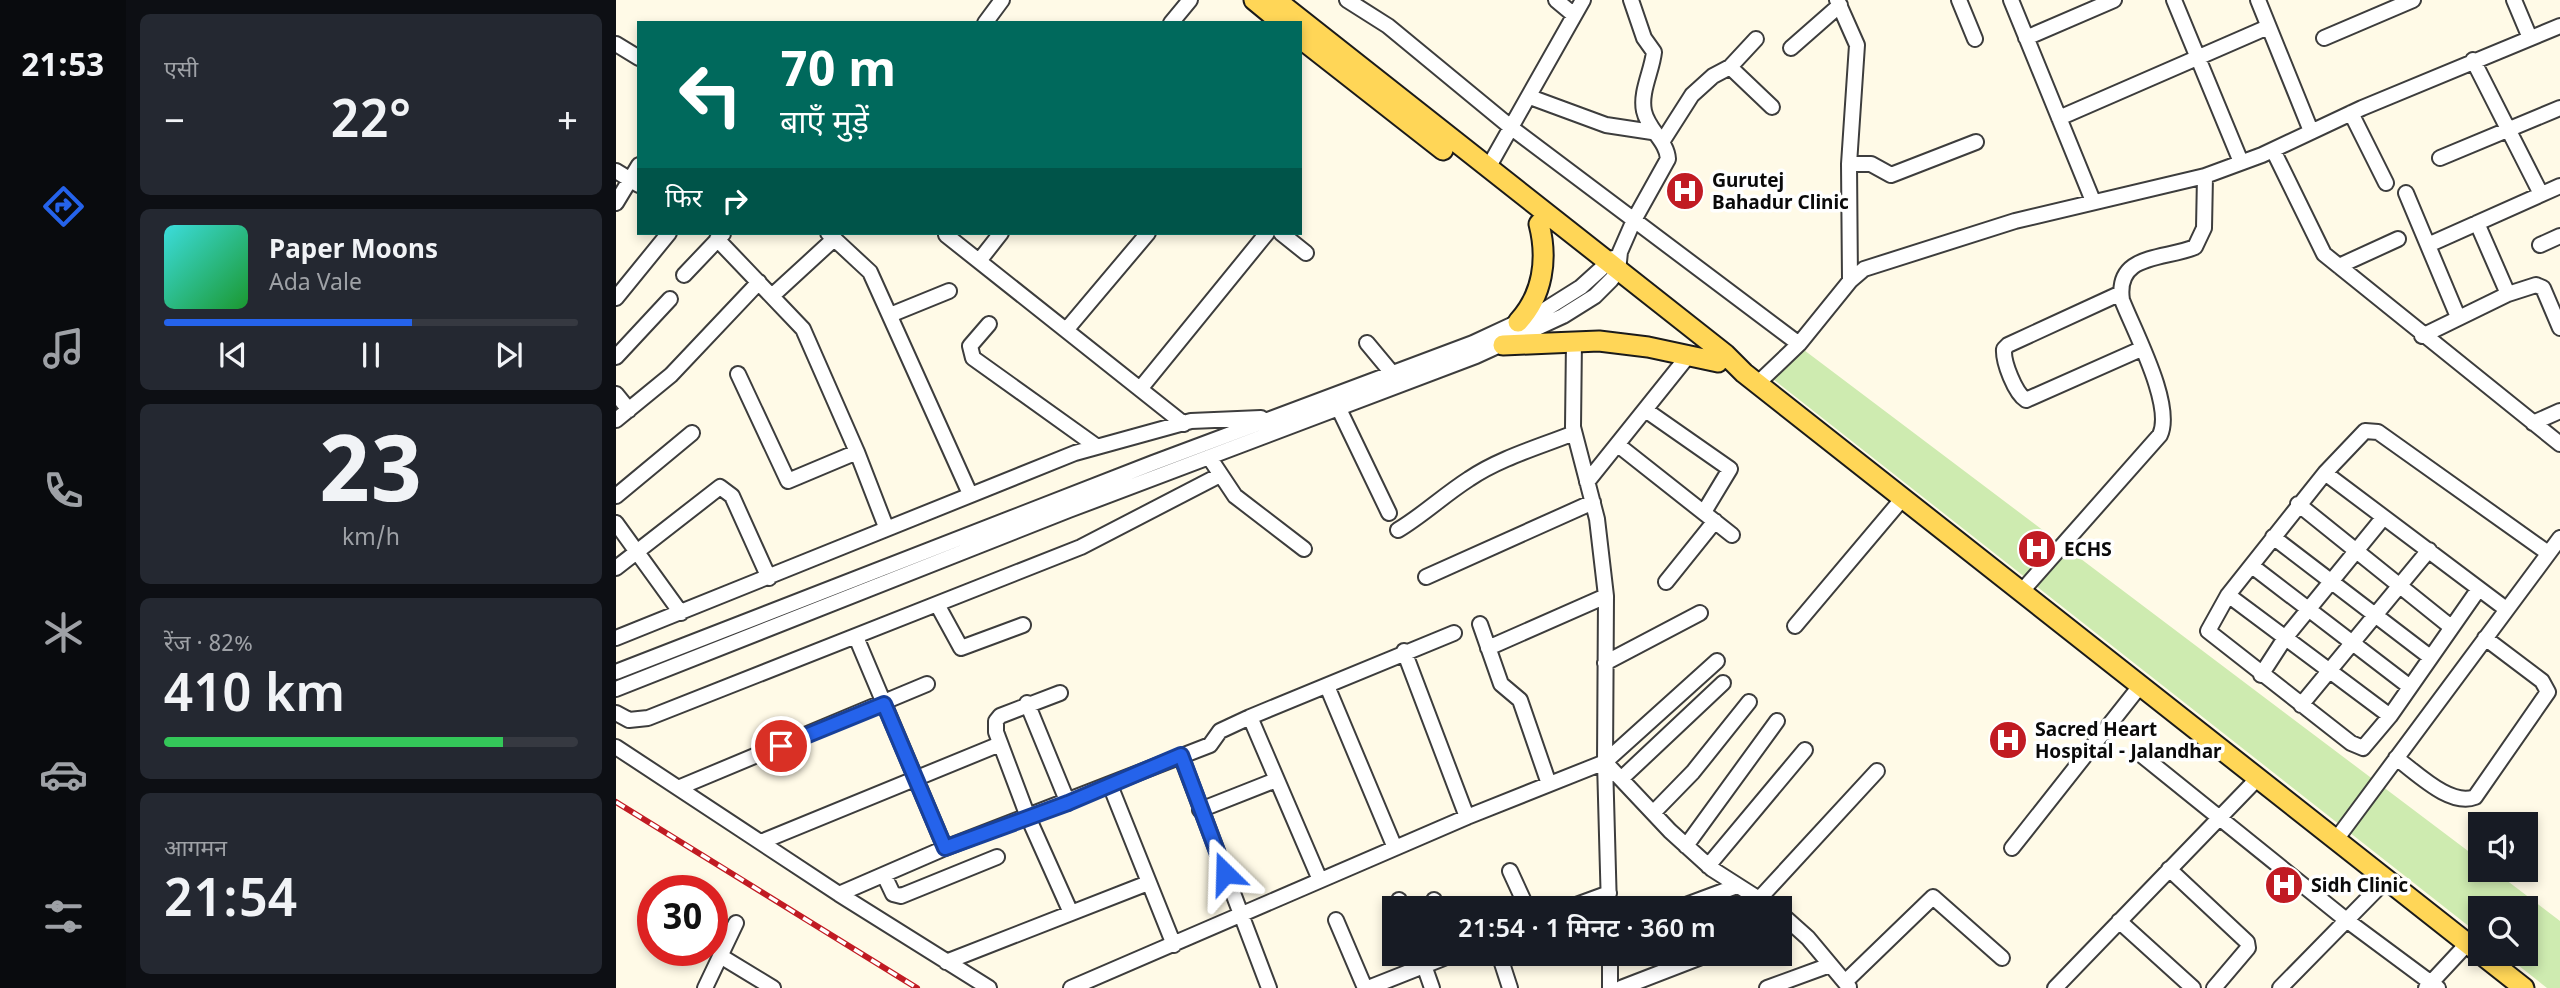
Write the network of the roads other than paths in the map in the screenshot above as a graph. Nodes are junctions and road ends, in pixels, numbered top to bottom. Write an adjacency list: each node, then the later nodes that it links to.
1 (1002, 0): 18 (street)
2 (1190, 0): 19 (street)
3 (1254, 0): 20 (main road)
4 (1276, 0): 49 (main road)
5 (1347, 0): 40 (street)
6 (1556, 0): 17 (street)
7 (1583, 0): 17 (street)
8 (1631, 0): 43 (street)
9 (1959, 0): 27 (street)
10 (2011, 0): 23 (street)
11 (2114, 0): 23 (street)
12 (2174, 0): 32 (street)
13 (2258, 0): 22 (street)
14 (2413, 0): 24 (street)
15 (2514, 0): 25 (street)
16 (1839, 3): 30 (street); 48 (street)
17 (1574, 15): 35 (street)
18 (986, 21)
19 (1173, 21)
20 (1280, 21)
21 (2560, 26): 25 (street)
22 (2269, 27): 32 (street); 42 (street)
23 (2026, 38): 39 (street)
24 (2324, 38)
25 (2530, 38): 33 (street)
26 (1756, 39): 34 (street)
27 (1975, 39)
28 (1302, 41): 61 (main road)
29 (616, 44): 31 (street)
30 (1791, 48)
31 (637, 57)
32 (2197, 57): 39 (street); 47 (street)
33 (2473, 61): 38 (street); 41 (street)
34 (1730, 66): 36 (street); 43 (street)
35 (1530, 97): 40 (street); 43 (street)
36 (1772, 107)
37 (2560, 108): 41 (street)
38 (2351, 113): 42 (street); 53 (street)
39 (2059, 118): 57 (street)
40 (1513, 129): 49 (street); 59 (street)
41 (2507, 130): 46 (street); 56 (street)
42 (2311, 131): 45 (street)
43 (1657, 137): 59 (street)
44 (1976, 142): 48 (street)
45 (2273, 150): 47 (street); 76 (street)
46 (2440, 158)
47 (2241, 162): 51 (street)
48 (1849, 164): 79 (street)
49 (1488, 168): 77 (main road)
50 (616, 171): 52 (street)
51 (2205, 176): 57 (street); 83 (street)
52 (634, 182): 58 (street)
53 (2386, 183)
54 (2559, 190): 56 (street)
55 (2406, 193): 72 (street)
56 (2541, 194): 60 (street)
57 (2093, 201): 79 (street)
58 (616, 203)
59 (1634, 220): 77 (street); 96 (street)
60 (2477, 223): 72 (street); 84 (street)
61 (1539, 224): 77 (main road); 89 (main road)
62 (667, 235): 81 (street)
63 (946, 235): 75 (street)
64 (999, 235): 75 (street)
65 (1146, 235): 92 (street)
66 (1264, 235): 106 (street)
67 (1284, 235): 74 (street)
68 (720, 236): 78 (street); 80 (street)
69 (831, 236): 85 (street); 87 (street)
70 (2560, 236): 73 (street)
71 (2398, 239): 76 (street)
72 (2428, 245): 88 (street)
73 (2540, 245)
74 (1306, 253)
75 (979, 261): 92 (street)
76 (2339, 266): 93 (street)
77 (1611, 267): 89 (street); 97 (street); 102 (main road); 105 (main road)
78 (684, 275)
79 (1850, 281): 96 (street)
80 (760, 282): 85 (street); 109 (street)
81 (619, 287)
82 (949, 291): 87 (street)
83 (2121, 293): 99 (street); 99 (street)
84 (2508, 294): 88 (street); 90 (street)
85 (773, 295): 121 (street)
86 (670, 299): 101 (street)
87 (890, 315): 126 (street)
88 (2458, 317): 93 (street)
89 (1518, 322): 98 (street)
90 (2559, 322)
91 (989, 324): 120 (street)
92 (1067, 329): 106 (street)
93 (2422, 336): 114 (street)
94 (1574, 340): 97 (main road); 100 (main road); 117 (street)
95 (1367, 343): 103 (street)
96 (1799, 344): 105 (street)
97 (1503, 345): 98 (street)
98 (1476, 349): 103 (street); 108 (street)
99 (2141, 349): 153 (street)
100 (1688, 356): 102 (main road); 110 (street)
101 (616, 358)
102 (1718, 362): 105 (main road)
103 (1392, 373): 112 (street)
104 (738, 374): 121 (street)
105 (1750, 379): 128 (main road)
106 (1140, 389): 115 (street)
107 (616, 394): 109 (street)
108 (1338, 407): 122 (street); 131 (street)
109 (629, 410): 113 (street)
110 (1647, 411): 119 (street); 132 (street)
111 (2560, 411): 114 (street)
112 (1276, 417): 115 (street); 162 (street)
113 (616, 420)
114 (2533, 423): 118 (street)
115 (1184, 424): 120 (street)
116 (692, 433): 127 (street)
117 (1574, 433): 125 (street); 136 (street)
118 (2560, 444)
119 (1618, 445): 125 (street); 132 (street)
120 (1096, 446): 126 (street)
121 (857, 452): 135 (street)
122 (1209, 457): 124 (street); 162 (street)
123 (2325, 473): 130 (street); 133 (street); 144 (street)
124 (1220, 475): 140 (street); 156 (street)
125 (1587, 482): 129 (street)
126 (970, 494): 135 (street)
127 (616, 496)
128 (1903, 498): 153 (main road); 165 (street)
129 (1593, 502): 147 (street); 155 (street)
130 (2298, 504): 138 (street); 142 (street)
131 (1389, 513)
132 (1709, 517): 137 (street); 150 (street)
133 (2383, 518): 142 (street); 143 (street)
134 (616, 523): 141 (street)
135 (886, 527): 148 (street)
136 (1398, 530)
137 (1732, 535)
138 (2273, 537): 145 (street); 149 (street)
139 (2560, 538): 144 (street)
140 (1304, 549)
141 (638, 551): 146 (street); 148 (street); 159 (street)
142 (2356, 551): 149 (street); 151 (street)
143 (2429, 551): 151 (street); 152 (street)
144 (2548, 553): 157 (street)
145 (2252, 566): 154 (street); 158 (street)
146 (616, 568)
147 (1426, 577)
148 (769, 578): 159 (street)
149 (2332, 580): 158 (street); 161 (street)
150 (1665, 582)
151 (2401, 585): 161 (street); 166 (street)
152 (2478, 590): 157 (street); 166 (street)
153 (2022, 591): 184 (main road)
154 (2228, 595): 170 (street); 180 (street)
155 (1606, 596): 173 (street); 177 (street)
156 (938, 606): 164 (street); 168 (street)
157 (2506, 609): 171 (street)
158 (2307, 611): 170 (street); 172 (street)
159 (681, 613): 169 (street)
160 (1700, 613): 177 (street)
161 (2377, 614): 172 (street); 175 (street)
162 (768, 620): 178 (street); 186 (street)
163 (1480, 624): 173 (street)
164 (1023, 625)
165 (1795, 626)
166 (2451, 627): 175 (street)
167 (1454, 633): 174 (street)
168 (856, 637): 190 (street); 192 (street)
169 (616, 638)
170 (2285, 638): 179 (street); 180 (street)
171 (2485, 638): 201 (street); 201 (street)
172 (2352, 645): 179 (street); 185 (street)
173 (1488, 648): 208 (street)
174 (1404, 651): 183 (street); 215 (street)
175 (2430, 657): 185 (street)
176 (1717, 661): 202 (street)
177 (1605, 663): 202 (street)
178 (616, 672)
179 (2330, 673): 191 (street); 193 (street)
180 (2261, 675): 191 (street)
181 (1723, 683): 205 (street)
182 (927, 684): 190 (street)
183 (1327, 686): 194 (street); 221 (street)
184 (2140, 686): 206 (main road); 222 (street)
185 (2410, 687): 193 (street)
186 (616, 688)
187 (1060, 693): 189 (street)
188 (1749, 702): 213 (street)
189 (1027, 703): 196 (street); 211 (street)
190 (884, 704): 204 (street); 210 (street)
191 (2301, 705): 193 (street)
192 (616, 713)
193 (2390, 716)
194 (1250, 717): 200 (street); 207 (street)
195 (1777, 721): 219 (street)
196 (1000, 744): 204 (street); 214 (street)
197 (616, 747): 210 (street)
198 (1805, 750): 224 (street)
199 (2139, 753): 216 (street)
200 (1181, 755): 209 (street); 212 (street)
201 (2396, 758): 217 (street)
202 (1605, 762): 205 (street); 208 (street); 234 (street)
203 (1877, 772): 237 (street)
204 (915, 776): 218 (street); 220 (street)
205 (1621, 779): 213 (street)
206 (2257, 779): 216 (street); 217 (main road)
207 (1276, 780): 212 (street); 228 (street)
208 (1549, 784): 215 (street)
209 (1110, 785): 211 (street); 230 (street)
210 (678, 788): 218 (street)
211 (1068, 803): 214 (street)
212 (1200, 810): 239 (street)
213 (1653, 813): 219 (street)
214 (1028, 817): 220 (street); 238 (street)
215 (1467, 817): 221 (street)
216 (2219, 818): 225 (street); 240 (street)
217 (2335, 841): 229 (main road)
218 (761, 842): 232 (street)
219 (1686, 846): 224 (street)
220 (945, 848): 227 (street)
221 (1395, 848): 228 (street)
222 (2012, 848)
223 (997, 857): 227 (street)
224 (1708, 866): 231 (street)
225 (2169, 869): 242 (street); 274 (street)
226 (1510, 872): 233 (street)
227 (884, 875): 232 (street)
228 (1320, 880): 239 (street)
229 (2385, 881): 240 (street); 246 (main road)
230 (1148, 883): 238 (street); 247 (street)
231 (1737, 886): 235 (street); 236 (street)
232 (839, 894): 250 (street)
233 (1521, 896)
234 (1609, 896)
235 (1710, 896)
236 (1754, 896)
237 (1762, 896)
238 (1071, 913): 250 (street)
239 (1242, 915): 247 (street); 265 (street)
240 (2345, 919): 260 (street); 275 (street)
241 (1336, 920): 266 (street)
242 (2119, 921): 272 (street); 273 (street)
243 (736, 923): 245 (street)
244 (1792, 928): 251 (street)
245 (728, 942)
246 (2468, 944): 260 (street)
247 (1174, 945): 264 (street)
248 (2002, 958): 259 (street)
249 (728, 961): 262 (street)
250 (946, 962): 263 (street)
251 (1830, 965): 259 (street); 271 (street)
252 (717, 966): 261 (street)
253 (1410, 966): 266 (street)
254 (1424, 966): 267 (street)
255 (1503, 966): 268 (street)
256 (1610, 966): 269 (street)
257 (1678, 966): 270 (street)
258 (2496, 966): 276 (main road)
259 (1848, 985)
260 (2432, 986)
261 (705, 988)
262 (773, 988)
263 (989, 988)
264 (1071, 988)
265 (1269, 988)
266 (1367, 988)
267 (1432, 988)
268 (1510, 988)
269 (1610, 988)
270 (1621, 988)
271 (1767, 988)
272 (2055, 988)
273 (2193, 988)
274 (2214, 988)
275 (2280, 988)
276 (2524, 988)

